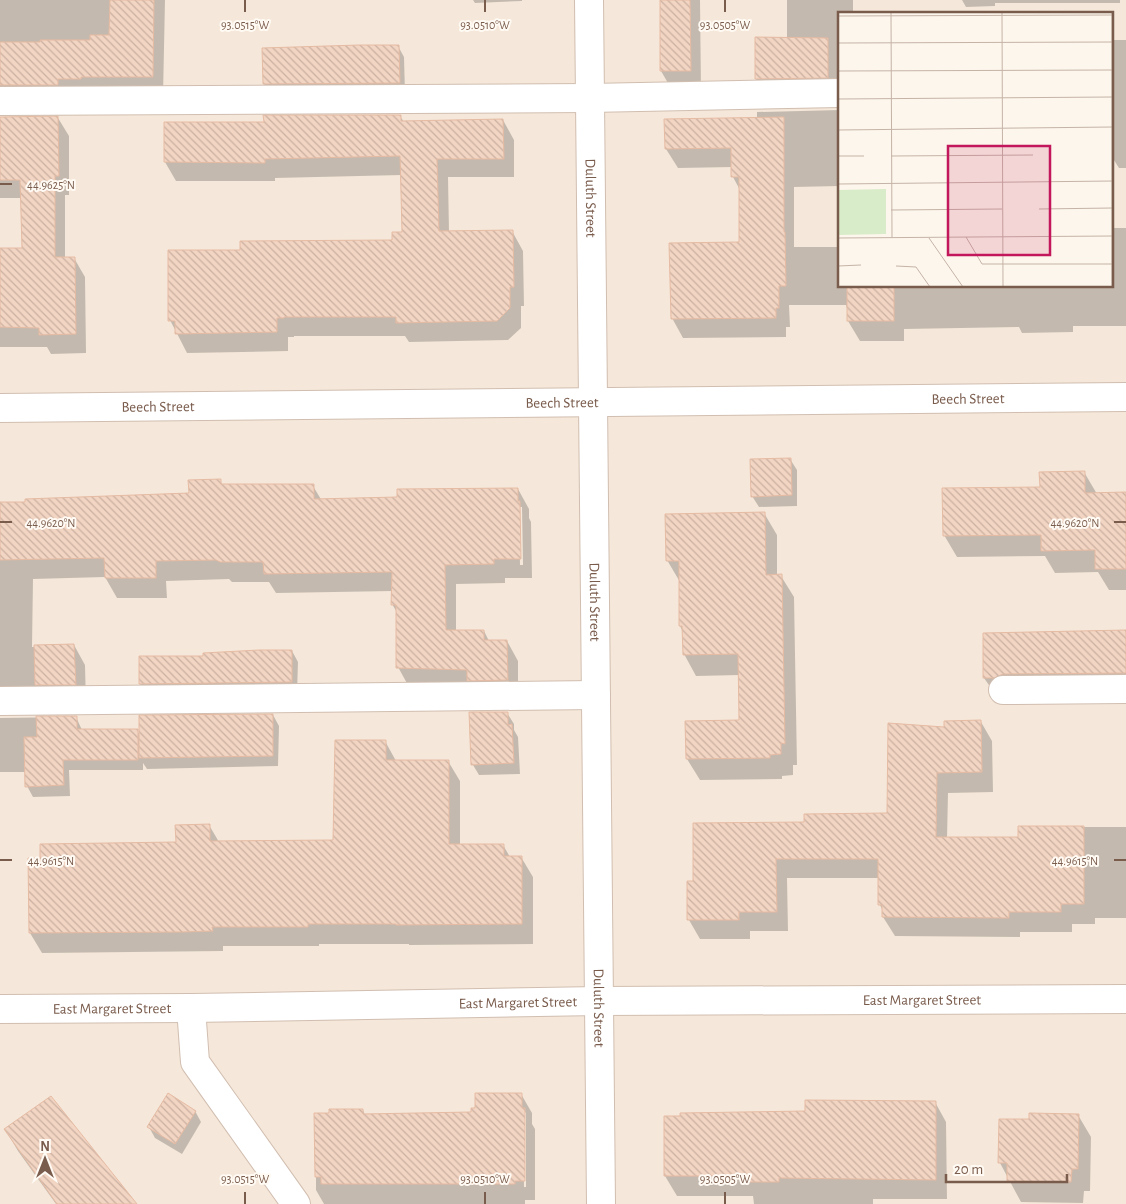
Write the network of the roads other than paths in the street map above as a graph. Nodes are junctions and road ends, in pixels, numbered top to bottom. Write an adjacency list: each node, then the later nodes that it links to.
1 (589, 0): 3 (street, Duluth Street)
2 (838, 93): 3 (street)
3 (590, 98): 4 (street); 6 (street, Duluth Street)
4 (0, 101)
5 (1126, 397): 6 (street, Beech Street)
6 (593, 403): 7 (street, Beech Street); 10 (street, Duluth Street)
7 (0, 408)
8 (1126, 689): 9 (street)
9 (1003, 690)
10 (596, 695): 11 (street); 13 (street, Duluth Street)
11 (0, 701)
12 (1126, 999): 13 (street, East Margaret Street)
13 (598, 1001): 14 (street, East Margaret Street); 17 (street, Duluth Street)
14 (191, 1008): 15 (street, East Margaret Street); 16 (street)
15 (0, 1009)
16 (296, 1204)
17 (601, 1204)

